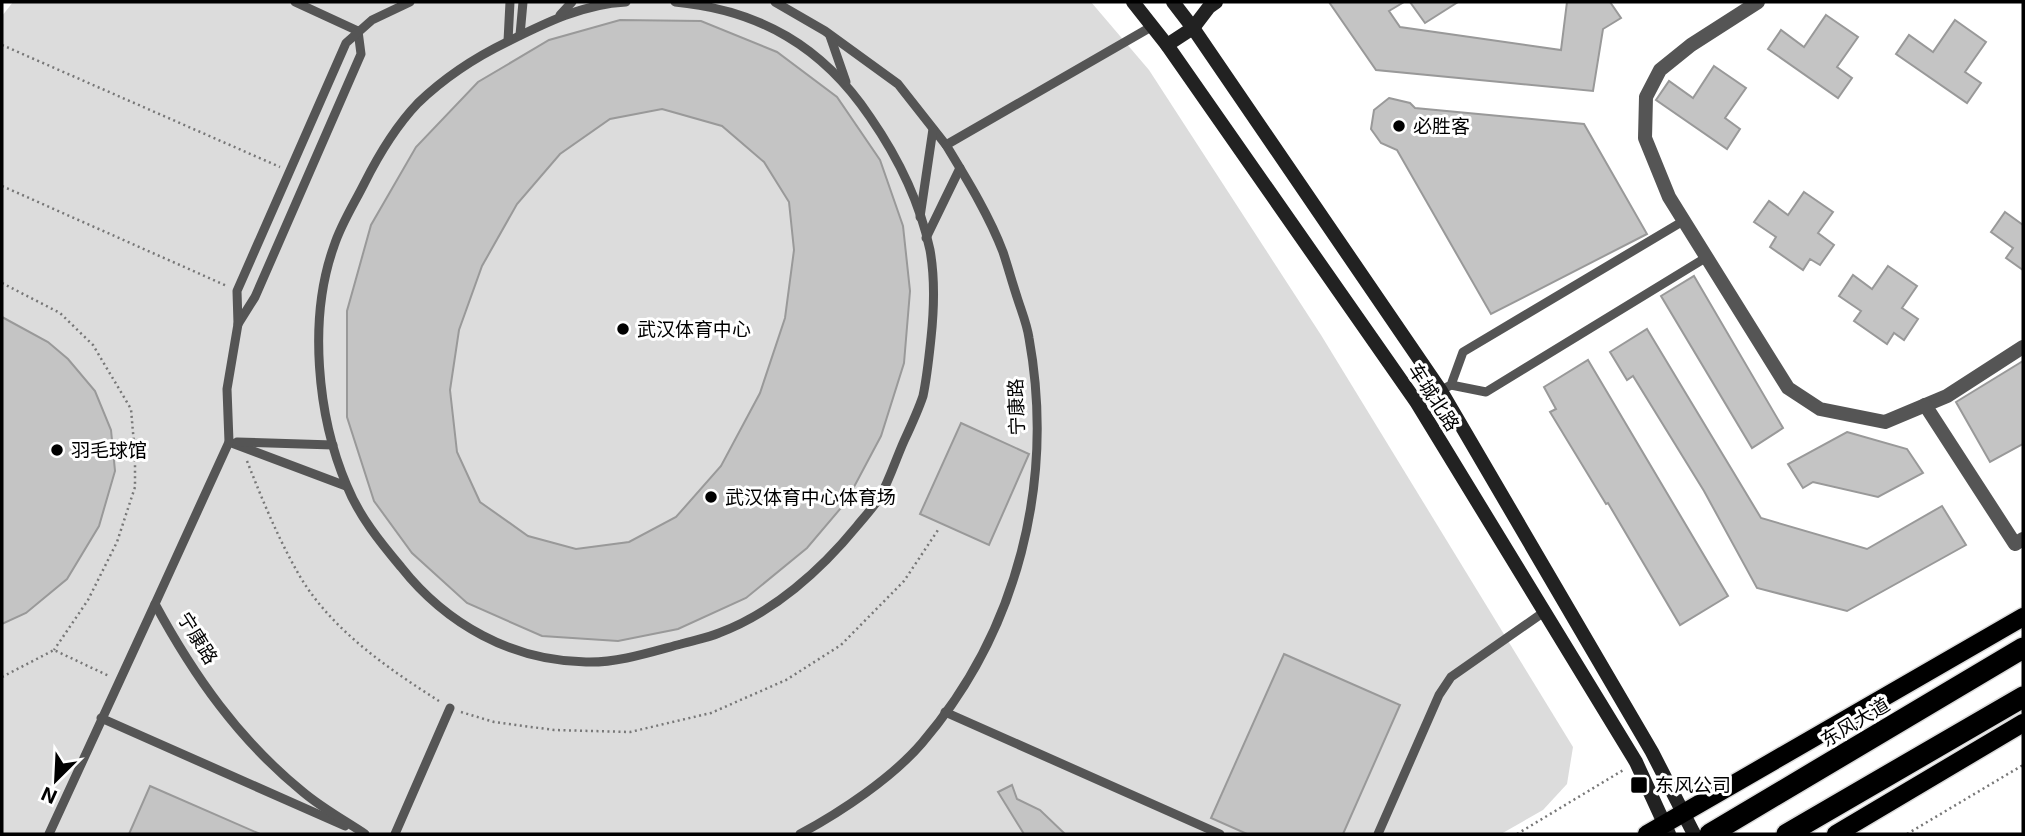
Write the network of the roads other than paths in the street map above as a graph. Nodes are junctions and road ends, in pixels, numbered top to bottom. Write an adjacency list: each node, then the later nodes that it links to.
1 (296, 2): 16 (lane)
2 (410, 2): 16 (lane)
3 (510, 2): 19 (lane)
4 (523, 2): 17 (lane)
5 (572, 2): 13 (lane)
6 (626, 2): 13 (lane)
7 (675, 2): 21 (lane)
8 (775, 2): 18 (lane, 宁康路)
9 (1135, 2): 14 (main road, 车城北路)
10 (1173, 2): 15 (main road, 车城北路)
11 (1216, 2): 15 (main road)
12 (1758, 2): 26 (street)
13 (559, 17): 17 (lane)
14 (1152, 27): 20 (main road, 车城北路); 23 (lane)
15 (1193, 28): 20 (main road); 31 (main road, 车城北路)
16 (358, 31): 29 (lane); 29 (lane)
17 (520, 35): 19 (lane)
18 (830, 35): 21 (lane); 22 (lane, 宁康路)
19 (508, 41): 35 (lane)
20 (1167, 45): 32 (main road, 车城北路)
21 (848, 87): 25 (lane)
22 (933, 129): 23 (lane, 宁康路); 25 (lane)
23 (946, 145): 24 (lane, 宁康路)
24 (960, 168): 27 (lane); 44 (lane, 宁康路)
25 (920, 219): 27 (lane)
26 (1685, 220): 28 (street); 31 (lane)
27 (926, 238): 36 (lane)
28 (1707, 257): 31 (lane); 33 (street)
29 (238, 324): 34 (lane, 宁康路)
30 (2023, 347): 33 (street)
31 (1446, 388): 32 (lane); 47 (main road, 车城北路)
32 (1417, 403): 39 (main road, 车城北路)
33 (1925, 405): 37 (street)
34 (229, 442): 35 (lane); 36 (lane); 38 (lane, 宁康路)
35 (333, 444): 36 (lane)
36 (346, 486)
37 (2023, 539)
38 (155, 604): 45 (lane); 50 (lane, 宁康路)
39 (1544, 612): 48 (main road, 车城北路); 54 (lane)
40 (2023, 617): 47 (main road)
41 (2023, 648): 57 (highway, 东风大道)
42 (2023, 697): 58 (highway)
43 (450, 708): 51 (lane)
44 (945, 712): 52 (lane, 宁康路); 53 (lane)
45 (101, 718): 49 (lane); 50 (lane)
46 (2023, 723): 59 (main road)
47 (1684, 813): 48 (main road); 56 (main road, 车城北路)
48 (1666, 829): 55 (main road)
49 (49, 834)
50 (364, 834)
51 (395, 834)
52 (800, 834)
53 (1220, 834)
54 (1378, 834)
55 (1647, 834)
56 (1694, 834)
57 (1710, 834)
58 (1787, 834)
59 (1836, 834)

